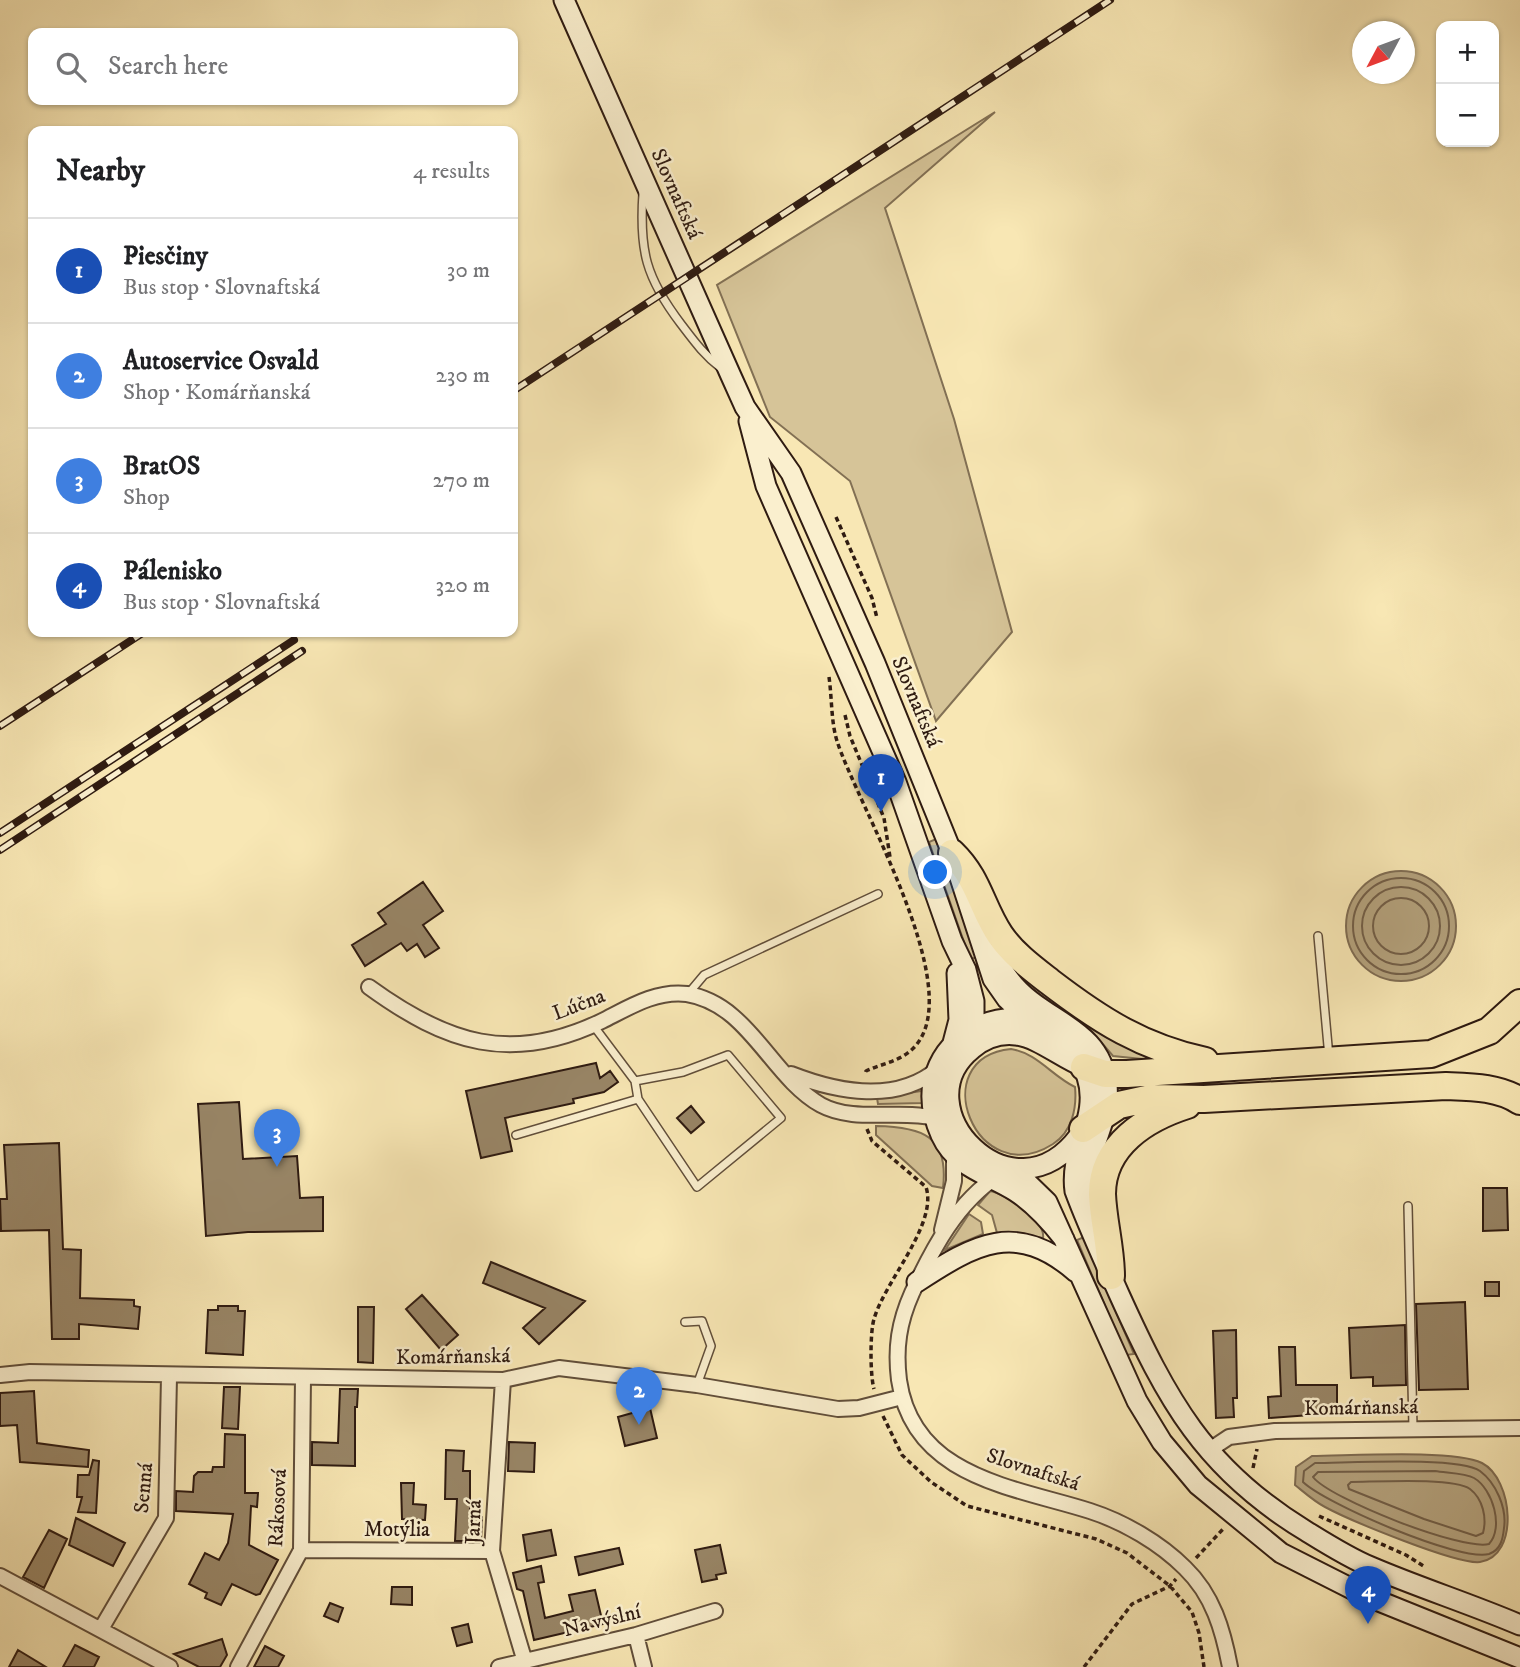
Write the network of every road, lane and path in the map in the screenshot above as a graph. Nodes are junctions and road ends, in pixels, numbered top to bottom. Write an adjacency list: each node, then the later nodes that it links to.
1 (564, 0): 2 (main road, Slovnaftská)
2 (645, 179): 3 (main road, Slovnaftská); 3 (lane)
3 (730, 376): 4 (main road, Slovnaftská)
4 (745, 407): 6 (main road, Slovnaftská); 11 (main road, Slovnaftská)
5 (829, 676): 7 (path)
6 (953, 853): 9 (main road, Slovnaftská); 21 (highway)
7 (891, 863)
8 (878, 894): 13 (lane)
9 (974, 921): 15 (main road, Slovnaftská); 22 (main road)
10 (1318, 936): 19 (lane)
11 (952, 941): 17 (main road, Slovnaftská); 18 (main road, Slovnaftská)
12 (369, 987): 16 (street, Lúčna)
13 (687, 994): 16 (street, Lúčna); 23 (street)
14 (1520, 1003): 19 (highway)
15 (1028, 1020): 17 (main road); 22 (main road)
16 (593, 1025): 24 (lane)
17 (973, 1028): 18 (main road, Slovnaftská)
18 (959, 1049): 20 (main road); 22 (main road); 30 (main road)
19 (1329, 1061): 21 (highway)
20 (939, 1068): 23 (street); 29 (main road)
21 (1234, 1068): 22 (highway)
22 (1094, 1070): 28 (main road); 31 (main road)
23 (786, 1073): 29 (street)
24 (635, 1081): 25 (lane); 25 (lane)
25 (638, 1099): 32 (lane)
26 (1204, 1099): 27 (highway); 28 (highway); 41 (highway)
27 (1520, 1101)
28 (1106, 1111): 31 (highway); 37 (main road)
29 (936, 1118): 30 (lane); 33 (main road)
30 (956, 1126): 34 (main road)
31 (1083, 1129): 34 (main road); 37 (main road)
32 (516, 1135)
33 (954, 1153): 35 (main road); 38 (street, Slovnaftská)
34 (1013, 1169): 35 (street, Slovnaftská); 39 (main road)
35 (992, 1180): 38 (street, Slovnaftská); 39 (main road)
36 (1408, 1206): 51 (lane)
37 (1090, 1227): 41 (main road)
38 (940, 1238): 42 (street, Slovnaftská)
39 (1064, 1239): 40 (main road)
40 (1078, 1274): 42 (main road); 62 (main road)
41 (1111, 1276): 52 (main road)
42 (918, 1282): 49 (street, Slovnaftská)
43 (685, 1322): 48 (lane)
44 (0, 1375): 45 (street, Komárňanská)
45 (169, 1377): 46 (street, Komárňanská); 60 (street, Senná)
46 (303, 1378): 47 (street, Komárňanská); 54 (street, Rákosová)
47 (503, 1380): 48 (street, Komárňanská); 55 (street, Jarná)
48 (697, 1385): 49 (street, Komárňanská)
49 (902, 1396): 70 (street, Slovnaftská)
50 (1520, 1427): 51 (street, Komárňanská)
51 (1413, 1428): 52 (street, Komárňanská)
52 (1208, 1451): 59 (main road)
53 (1307, 1513): 56 (path)
54 (301, 1550): 55 (street, Motýlia); 65 (street, Rákosová)
55 (492, 1551): 63 (street, Jarná)
56 (1427, 1568)
57 (0, 1576): 60 (street)
58 (715, 1611): 61 (street, Na výslní)
59 (1520, 1626)
60 (101, 1629): 64 (street)
61 (636, 1635): 63 (street, Na výslní); 67 (street)
62 (1520, 1658)
63 (525, 1662): 66 (street, Na výslní)
64 (170, 1667)
65 (238, 1667)
66 (499, 1667)
67 (644, 1667)
68 (1083, 1667): 69 (path)
69 (1204, 1667)
70 (1230, 1667)

